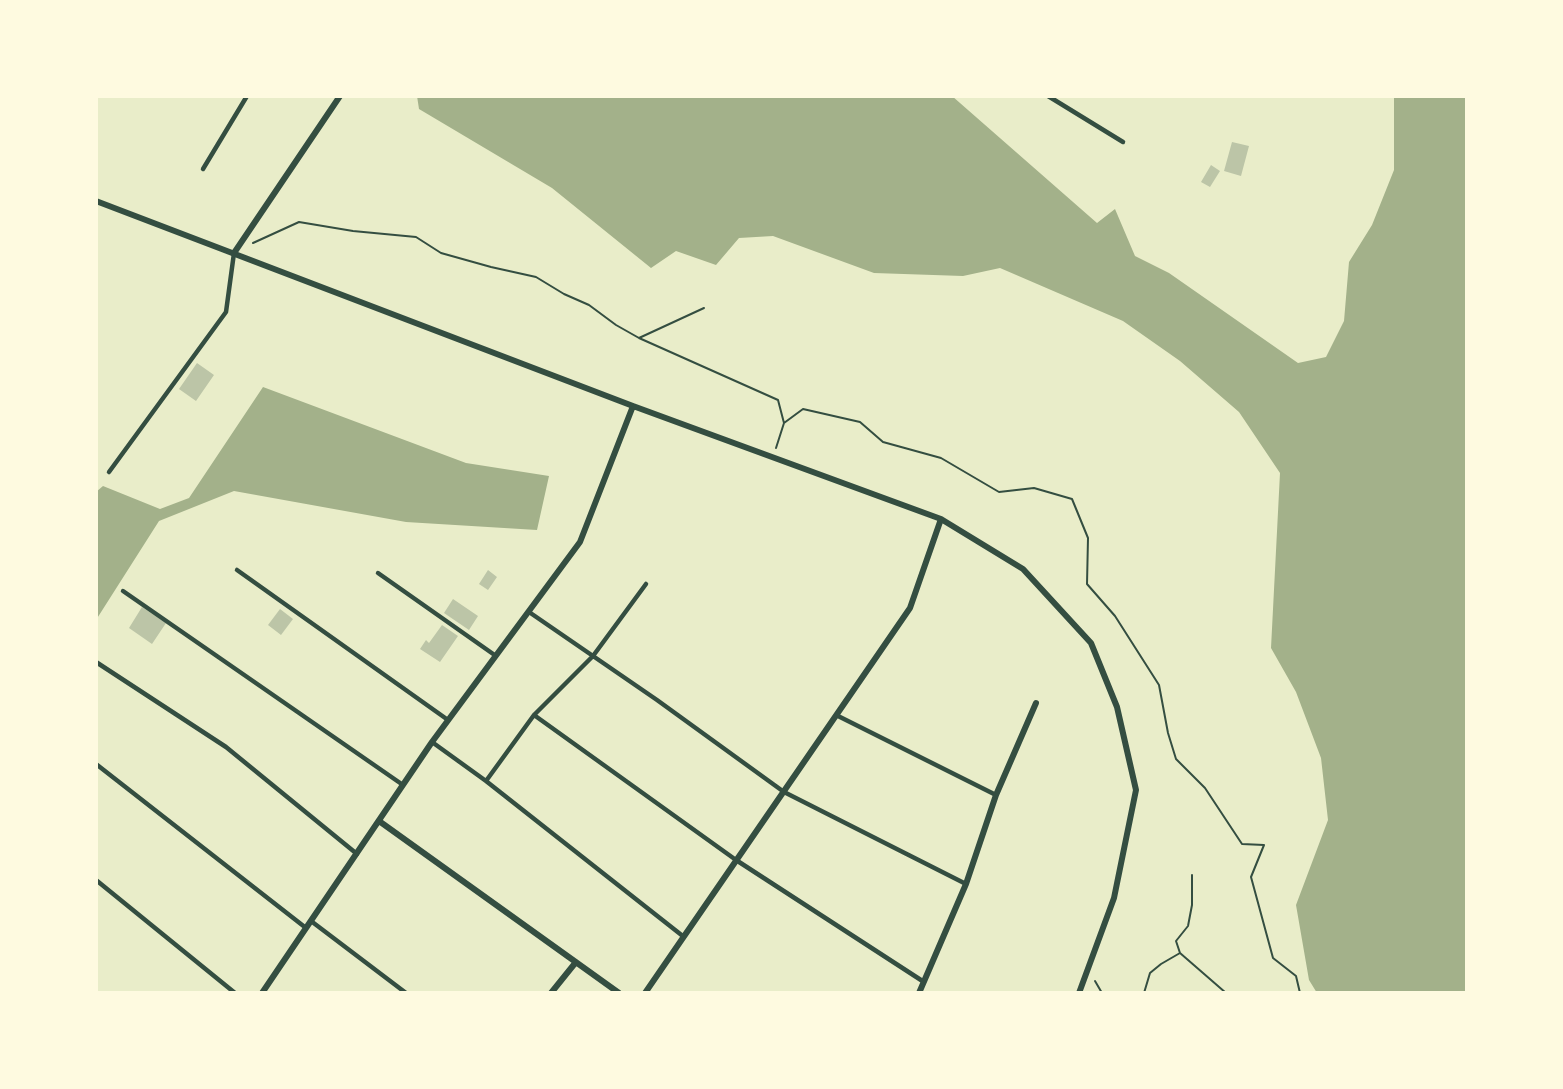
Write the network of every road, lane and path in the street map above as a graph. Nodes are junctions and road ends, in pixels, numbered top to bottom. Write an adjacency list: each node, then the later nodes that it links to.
1 (247, 96): 5 (lane)
2 (340, 96): 8 (street)
3 (1048, 96): 4 (lane)
4 (1123, 142)
5 (203, 169)
6 (96, 201): 8 (street)
7 (252, 244): 10 (path)
8 (234, 252): 11 (street); 13 (lane)
9 (704, 308): 10 (path)
10 (639, 338): 12 (path)
11 (633, 406): 14 (street); 19 (street)
12 (784, 423)
13 (109, 472)
14 (941, 519): 25 (street); 52 (street)
15 (237, 570): 26 (lane)
16 (378, 573): 20 (lane)
17 (646, 584): 21 (lane)
18 (123, 591): 30 (lane)
19 (529, 612): 20 (street); 21 (lane)
20 (496, 656): 26 (street)
21 (593, 656): 24 (lane); 31 (lane)
22 (96, 662): 34 (lane)
23 (1036, 703): 32 (street)
24 (534, 715): 29 (lane); 35 (lane)
25 (836, 715): 31 (street); 32 (lane)
26 (448, 720): 27 (street)
27 (432, 742): 29 (lane); 30 (street)
28 (96, 764): 40 (lane)
29 (486, 781): 41 (lane)
30 (403, 785): 33 (street)
31 (783, 792): 35 (street); 38 (lane)
32 (996, 795): 38 (street)
33 (379, 821): 34 (street); 43 (street)
34 (357, 854): 39 (street)
35 (736, 860): 41 (street); 44 (lane)
36 (1192, 875): 42 (path)
37 (96, 880): 45 (lane)
38 (966, 884): 44 (street)
39 (311, 921): 40 (street); 47 (lane)
40 (306, 928): 46 (street)
41 (684, 937): 50 (street)
42 (1180, 953): 53 (path); 54 (path)
43 (576, 962): 48 (street); 49 (street)
44 (924, 982): 51 (street)
45 (235, 993)
46 (262, 993)
47 (406, 993)
48 (551, 993)
49 (619, 993)
50 (645, 993)
51 (919, 993)
52 (1079, 993)
53 (1144, 993)
54 (1226, 993)

